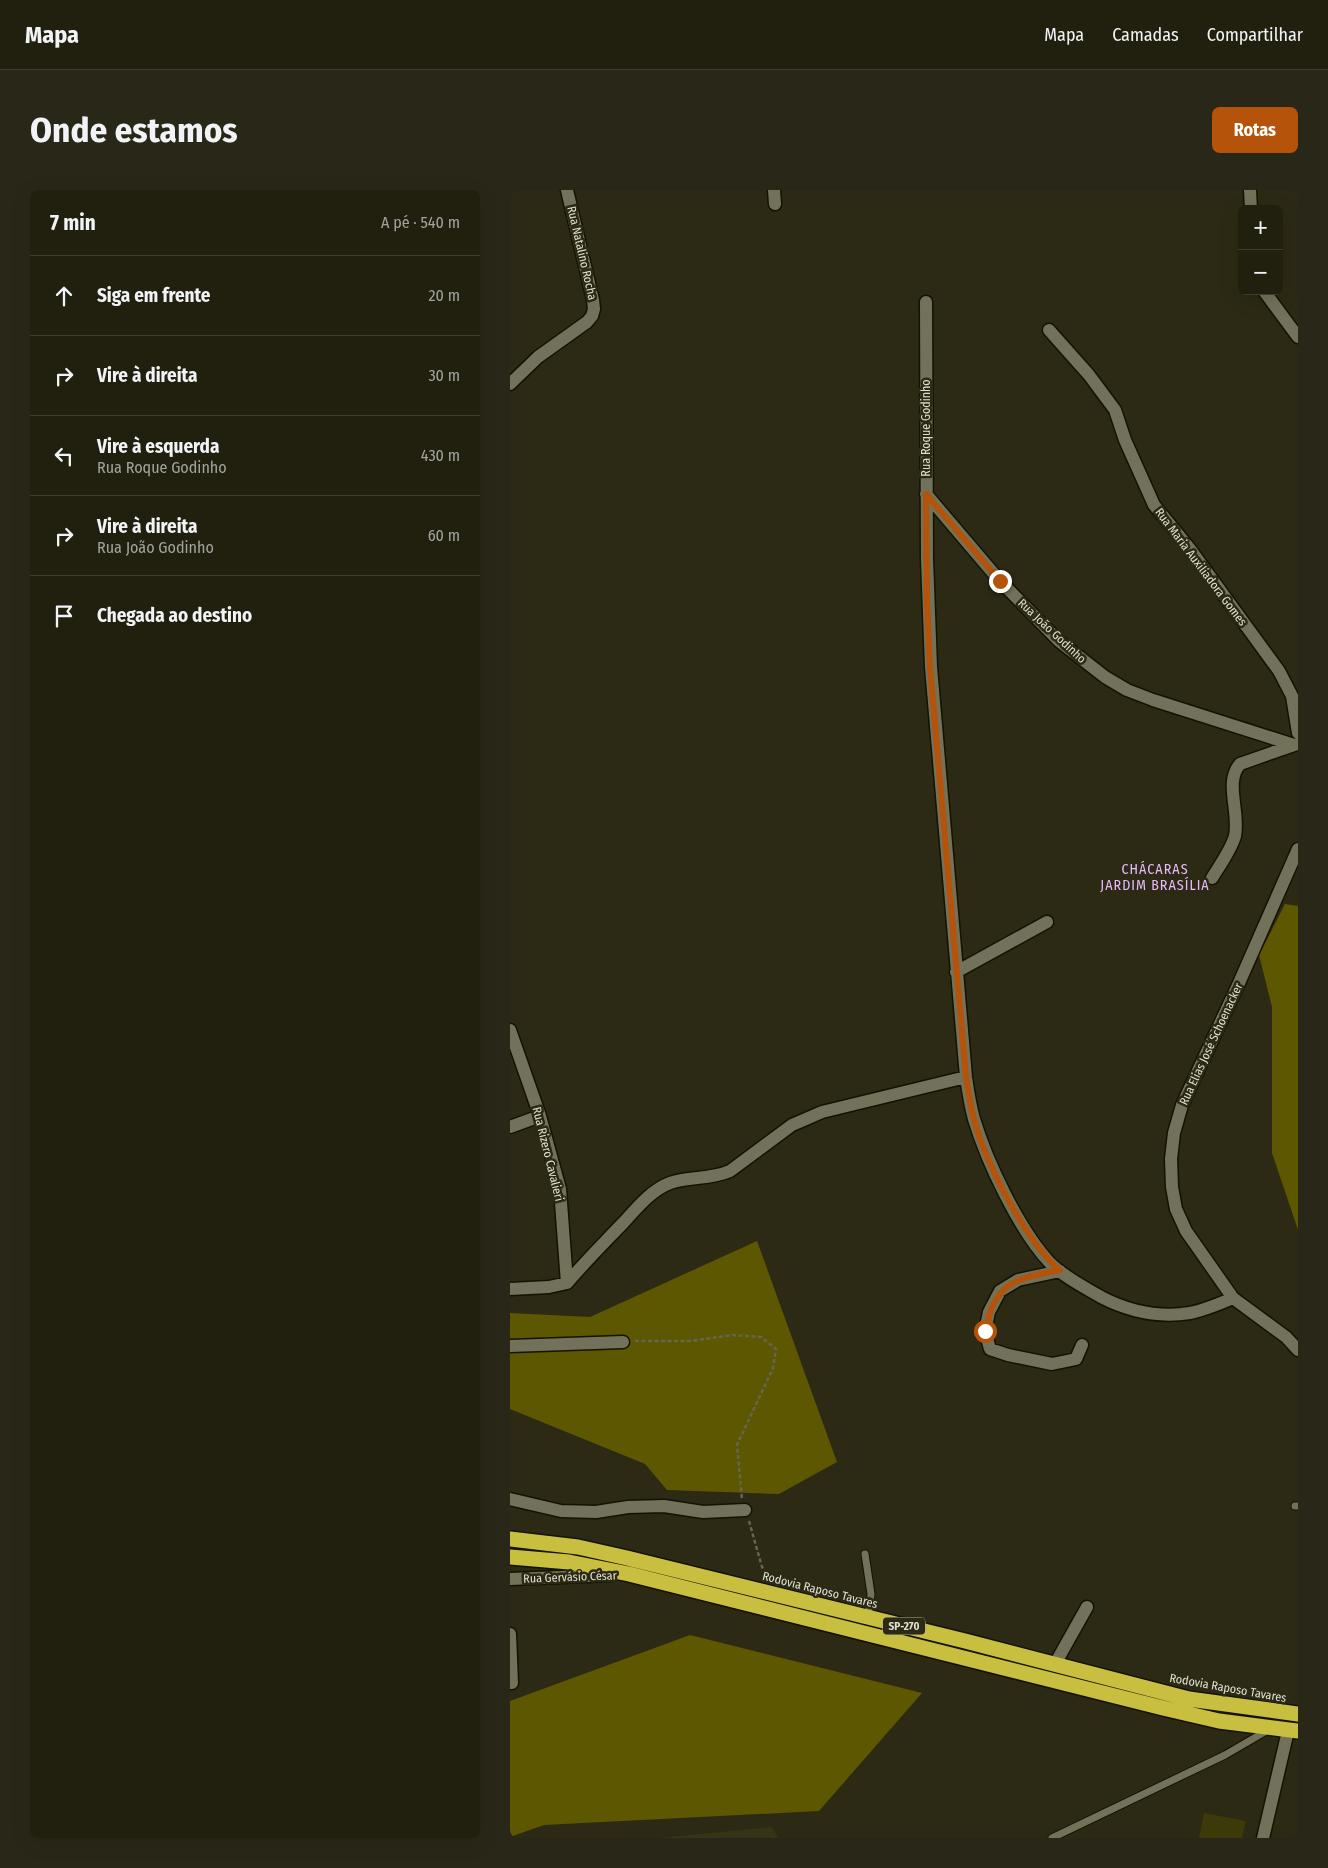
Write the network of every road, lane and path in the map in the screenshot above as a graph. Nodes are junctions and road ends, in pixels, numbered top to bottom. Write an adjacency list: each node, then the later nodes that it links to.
1 (567, 190): 10 (street, Rua Natalino Rocha)
2 (774, 190): 4 (street)
3 (1250, 190): 5 (street)
4 (775, 204)
5 (1251, 205)
6 (1267, 295): 9 (street)
7 (926, 302): 11 (street, Rua Roque Godinho)
8 (1048, 330): 12 (street, Rua Maria Auxiliadora Gomes)
9 (1298, 337)
10 (510, 384)
11 (926, 494): 12 (street, Rua João Godinho); 16 (street, Rua Roque Godinho)
12 (1296, 740): 14 (street)
13 (1298, 849): 24 (street, Rua Elias José Schoenacker)
14 (1212, 878)
15 (1047, 922): 16 (street)
16 (956, 972): 18 (street, Rua Roque Godinho)
17 (511, 1035): 19 (street, Rua Rizero Cavalieri)
18 (966, 1077): 21 (street, Rua Roque Godinho); 22 (street)
19 (540, 1116): 20 (street); 22 (street, Rua Rizero Cavalieri)
20 (510, 1126)
21 (1060, 1270): 24 (street, Rua Roque Godinho); 26 (street)
22 (567, 1282): 23 (street)
23 (510, 1290)
24 (1233, 1298): 28 (street, Rua Elias José Schoenacker)
25 (623, 1342): 27 (street); 30 (path)
26 (1082, 1345)
27 (510, 1346)
28 (1298, 1350)
29 (510, 1499): 30 (street)
30 (745, 1510): 36 (path)
31 (510, 1539): 38 (highway, Rodovia Raposo Tavares / SP-270)
32 (865, 1554): 38 (lane)
33 (510, 1557): 34 (highway, SP-270)
34 (629, 1574): 35 (street, Rua Gervásio César); 43 (highway, SP-270)
35 (510, 1579)
36 (776, 1585)
37 (1087, 1607): 40 (street)
38 (868, 1617): 40 (highway, Rodovia Raposo Tavares / SP-270)
39 (510, 1634): 41 (street)
40 (1055, 1664): 42 (highway, Rodovia Raposo Tavares / SP-270)
41 (512, 1683)
42 (1298, 1714)
43 (1271, 1728): 44 (highway, SP-270); 45 (lane)
44 (1293, 1731): 46 (street)
45 (1052, 1838)
46 (1263, 1838)

